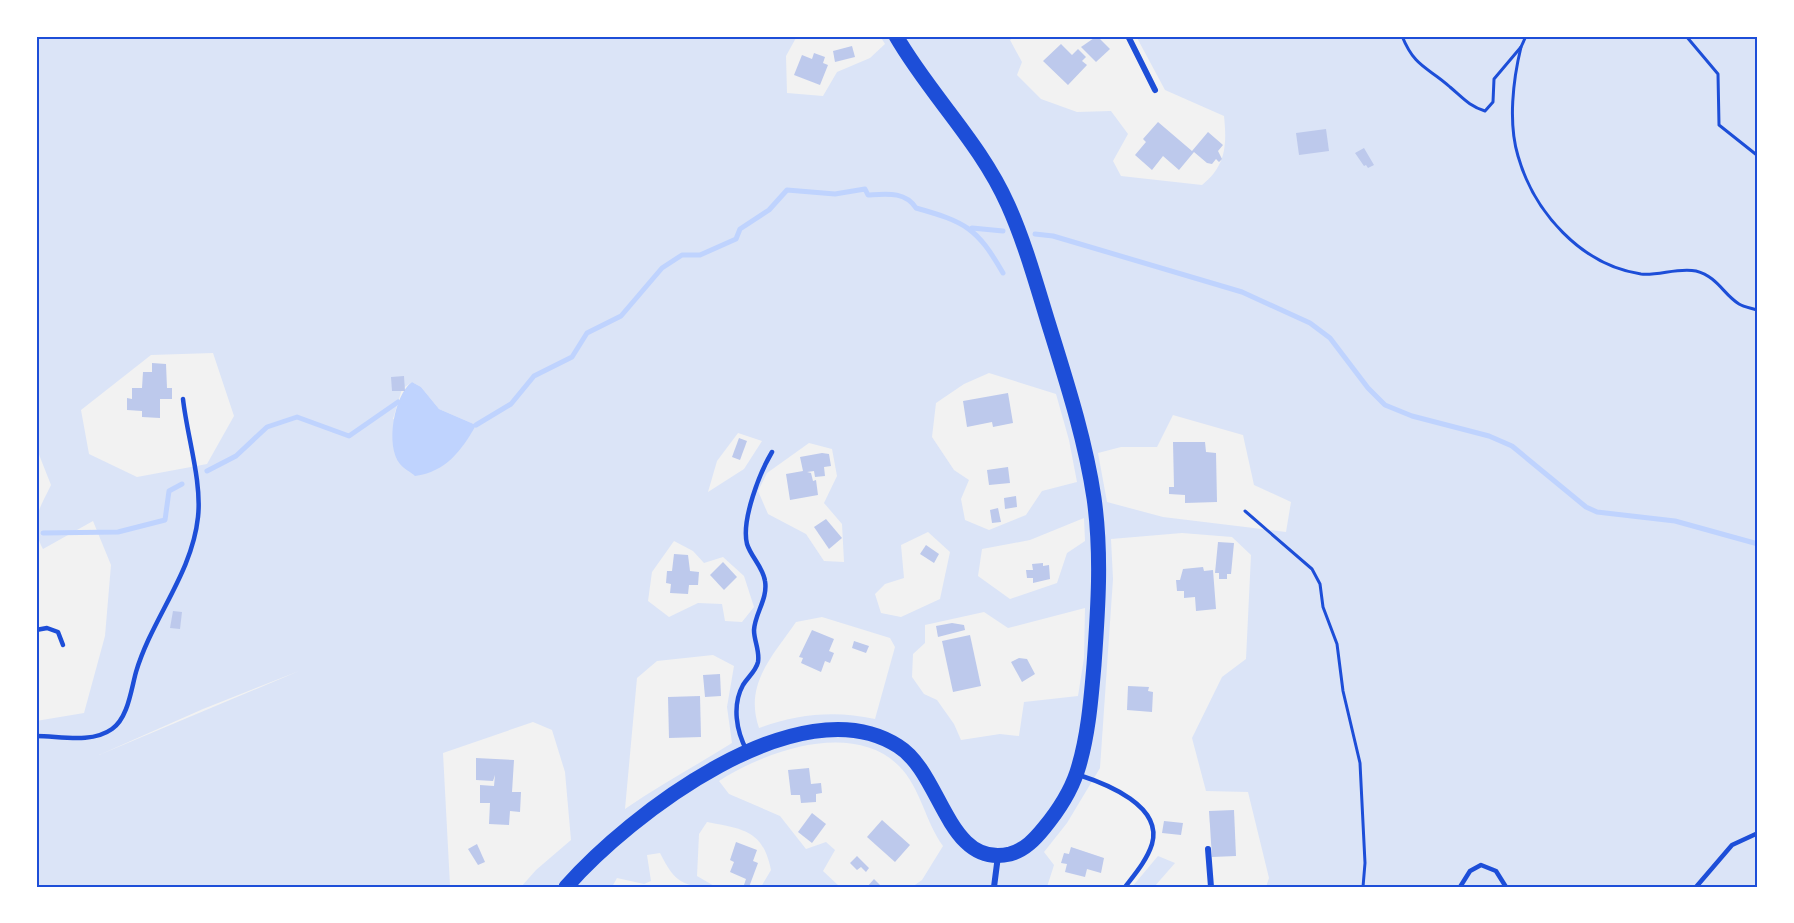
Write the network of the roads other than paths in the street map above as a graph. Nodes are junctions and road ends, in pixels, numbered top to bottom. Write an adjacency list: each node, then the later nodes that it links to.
1 (896, 36): 10 (main road)
2 (1128, 36): 3 (street)
3 (1155, 90)
4 (183, 399): 8 (lane)
5 (772, 452): 9 (lane)
6 (36, 630): 7 (lane)
7 (63, 645)
8 (36, 736)
9 (747, 751): 13 (main road); 14 (main road)
10 (1076, 775): 13 (main road); 16 (lane)
11 (1758, 833): 20 (lane)
12 (1208, 849): 17 (street)
13 (998, 855): 15 (street)
14 (566, 887)
15 (994, 887)
16 (1125, 887)
17 (1211, 887)
18 (1460, 887): 19 (lane)
19 (1506, 887)
20 (1696, 887)

